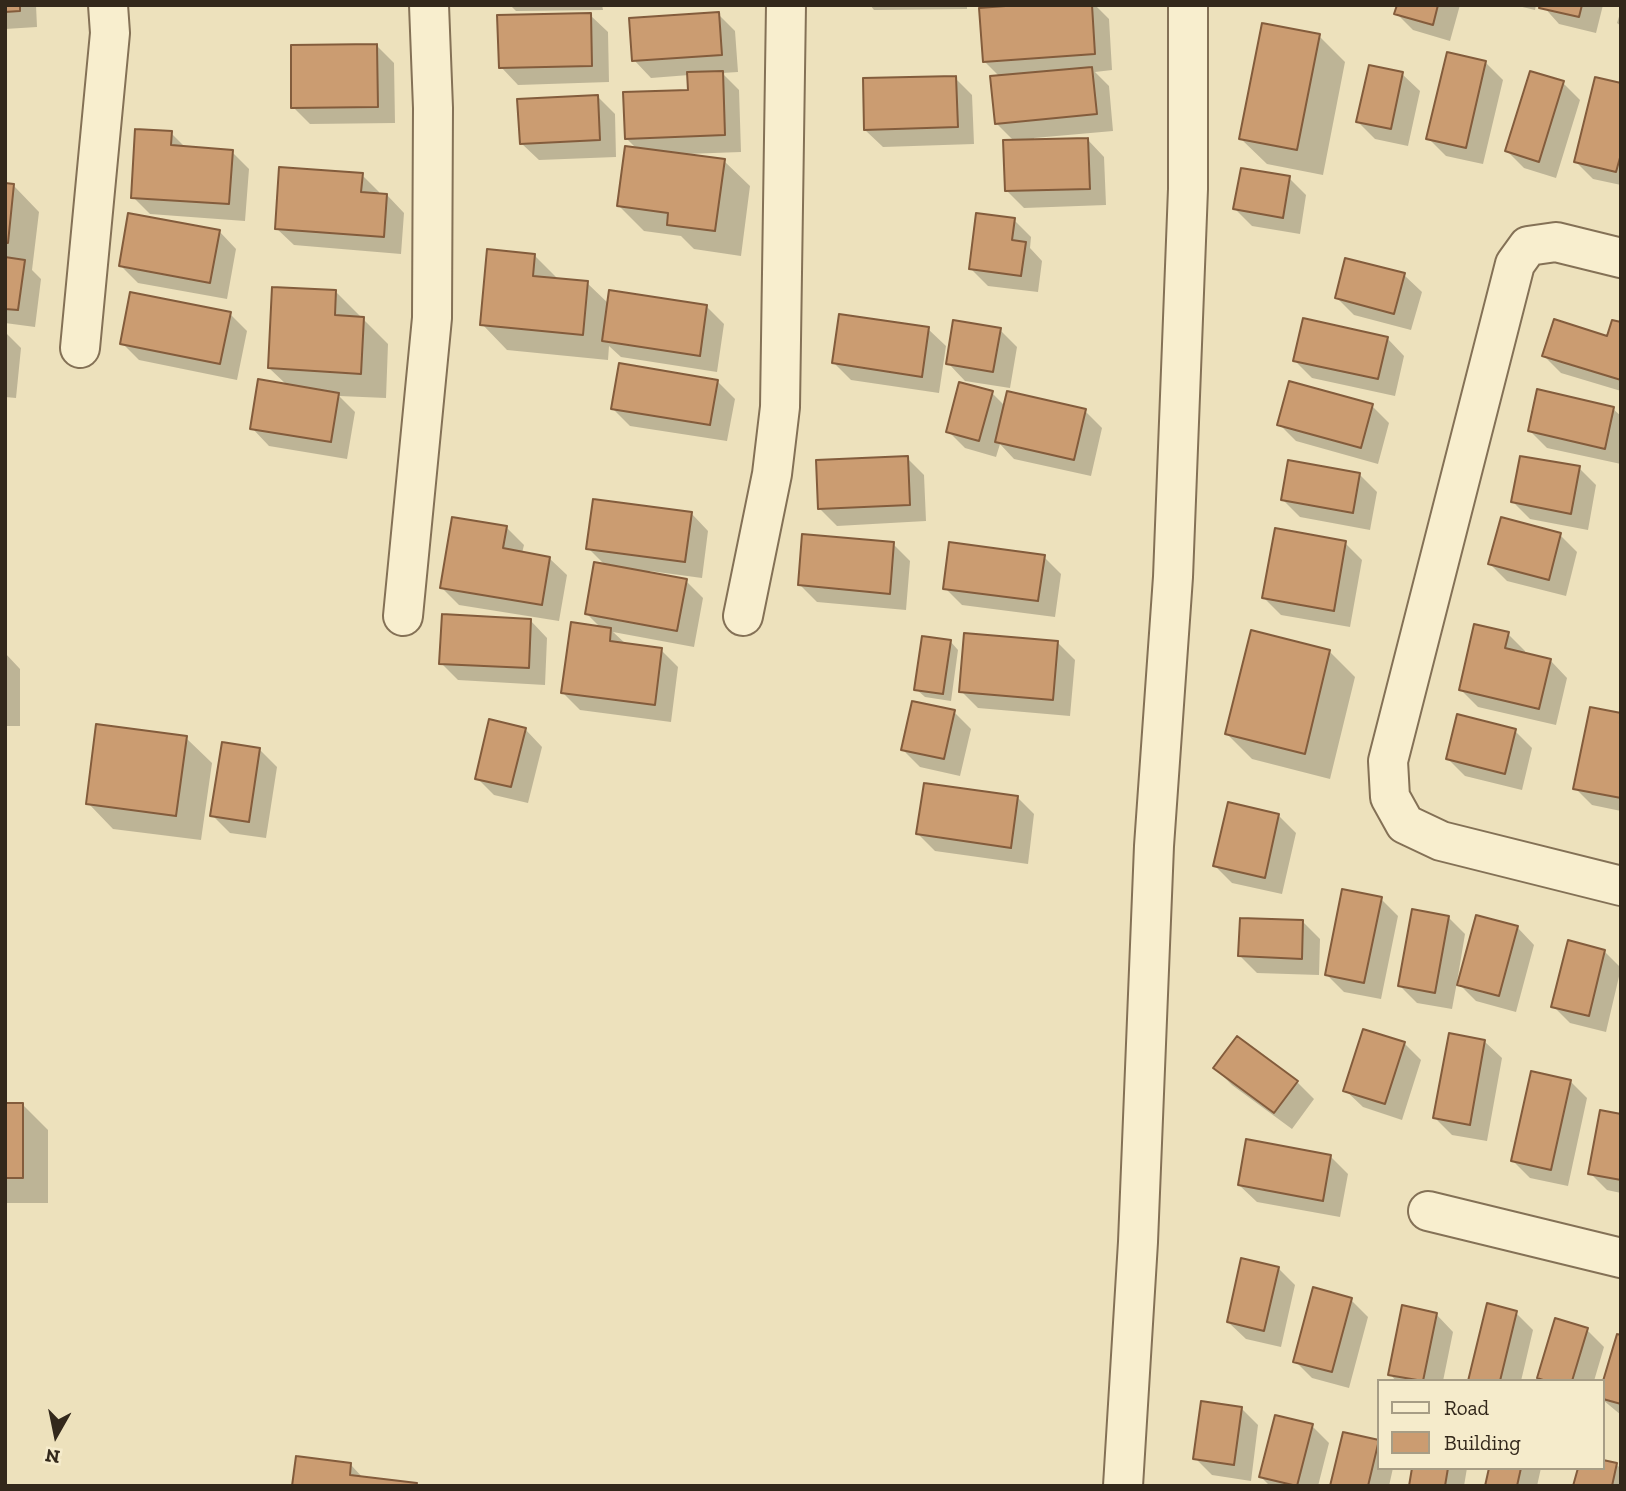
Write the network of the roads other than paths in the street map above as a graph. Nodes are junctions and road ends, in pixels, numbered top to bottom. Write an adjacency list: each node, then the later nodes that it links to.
1 (108, 5): 6 (street)
2 (429, 5): 7 (street)
3 (786, 5): 8 (street)
4 (1188, 5): 12 (street)
5 (1621, 258): 9 (street)
6 (80, 348)
7 (403, 616)
8 (743, 616)
9 (1621, 886)
10 (1428, 1211): 11 (street)
11 (1621, 1258)
12 (1123, 1486)

